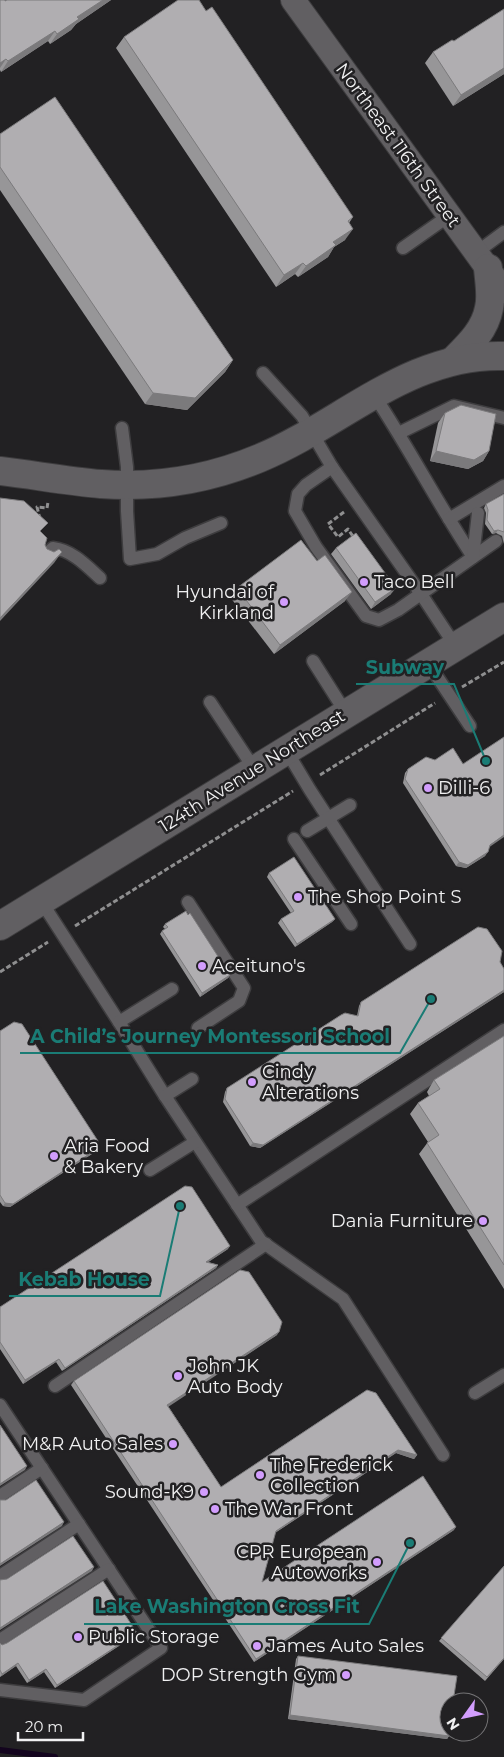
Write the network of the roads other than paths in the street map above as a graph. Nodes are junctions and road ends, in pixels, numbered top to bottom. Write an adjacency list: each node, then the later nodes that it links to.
1 (293, 0): 2 (street, Northeast 116th Street)
2 (450, 215): 4 (lane); 5 (street, Northeast 116th Street)
3 (504, 232): 5 (lane)
4 (403, 248)
5 (482, 260): 6 (street, Northeast 116th Street); 8 (street)
6 (504, 291)
7 (504, 356): 8 (street)
8 (454, 360): 10 (street)
9 (263, 373): 13 (lane)
10 (374, 395): 13 (street); 14 (lane)
11 (504, 418): 14 (lane)
12 (122, 428): 17 (lane)
13 (310, 432): 15 (lane); 17 (street)
14 (399, 433): 19 (lane)
15 (332, 468): 24 (lane); 24 (lane)
16 (0, 471): 17 (street)
17 (128, 484): 20 (lane)
18 (504, 486): 19 (lane)
19 (449, 519): 22 (lane)
20 (221, 523)
21 (48, 552): 23 (lane)
22 (473, 556): 22 (lane); 24 (lane)
23 (100, 578)
24 (421, 594): 26 (lane)
25 (504, 617): 26 (street, 124th Avenue Northeast)
26 (456, 647): 28 (street, 124th Avenue Northeast)
27 (313, 662): 30 (lane)
28 (428, 663): 30 (street, 124th Avenue Northeast); 31 (lane)
29 (210, 702): 33 (lane)
30 (346, 713): 32 (street, 124th Avenue Northeast)
31 (470, 726)
32 (286, 750): 33 (street, 124th Avenue Northeast); 35 (lane)
33 (255, 770): 38 (street, 124th Avenue Northeast)
34 (350, 805): 35 (lane)
35 (329, 818): 36 (lane); 42 (lane)
36 (307, 831)
37 (294, 838): 40 (lane)
38 (41, 901): 41 (street, 124th Avenue Northeast); 44 (lane)
39 (188, 902): 45 (lane)
40 (351, 924)
41 (0, 926)
42 (410, 944)
43 (172, 989): 44 (lane)
44 (119, 1022): 48 (lane)
45 (198, 1028)
46 (504, 1030): 51 (lane)
47 (192, 1079): 48 (lane)
48 (165, 1096): 49 (lane)
49 (195, 1142): 50 (lane); 51 (lane)
50 (150, 1170)
51 (237, 1205): 52 (lane)
52 (266, 1244): 54 (lane); 57 (lane)
53 (504, 1375): 55 (lane)
54 (55, 1386)
55 (476, 1393)
56 (2, 1413): 58 (lane)
57 (443, 1455)
58 (42, 1468): 59 (lane); 60 (lane)
59 (0, 1496)
60 (79, 1524): 61 (lane); 62 (lane)
61 (109, 1569): 63 (lane); 64 (lane)
62 (0, 1576)
63 (0, 1640)
64 (0, 1690)

